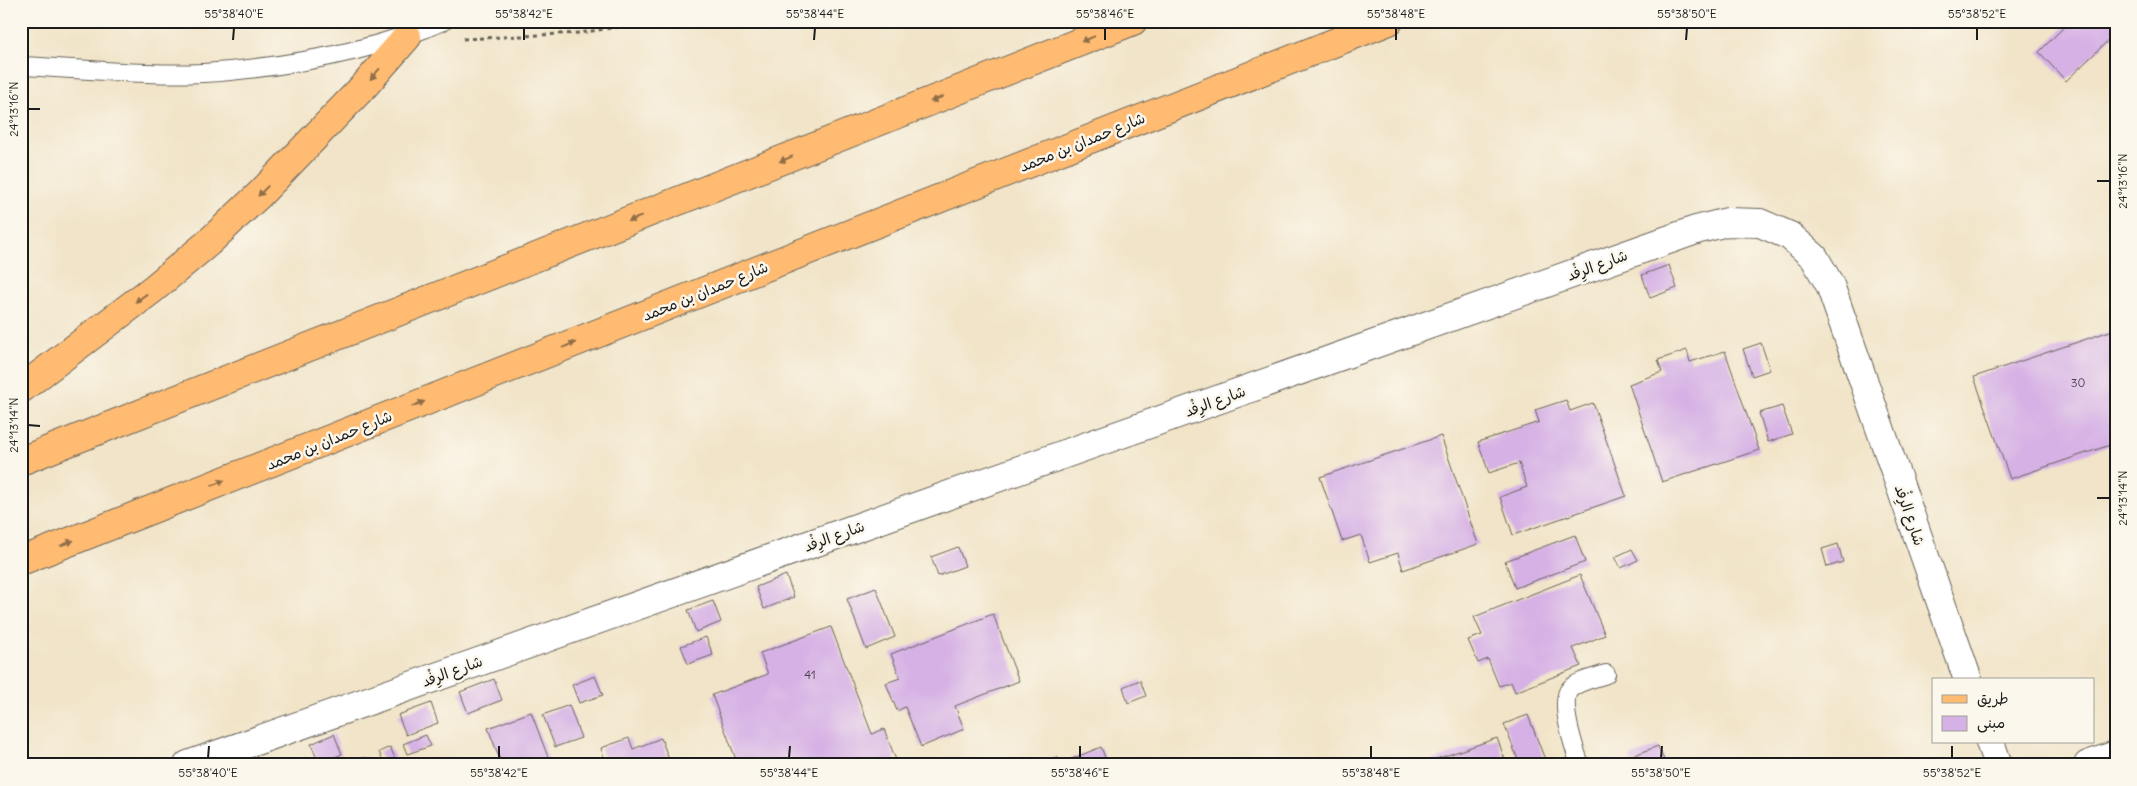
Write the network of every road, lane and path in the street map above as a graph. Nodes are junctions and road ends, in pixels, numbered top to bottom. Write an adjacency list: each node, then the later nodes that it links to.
1 (443, 21): 5 (lane)
2 (656, 21): 6 (path)
3 (1133, 21): 9 (main road, one-way to 9)
4 (1389, 21): 10 (main road, شارع حمدان بن محمد, one-way to 4)
5 (407, 37): 7 (lane); 8 (main road, one-way to 8)
6 (455, 38)
7 (21, 66)
8 (21, 388)
9 (21, 461)
10 (21, 561)
11 (1606, 674): 16 (lane)
12 (1967, 678): 15 (street, شارع الرِفْد)
13 (1991, 744): 17 (street)
14 (2116, 755): 18 (street)
15 (188, 765)
16 (1580, 765)
17 (1998, 765)
18 (2088, 765)

